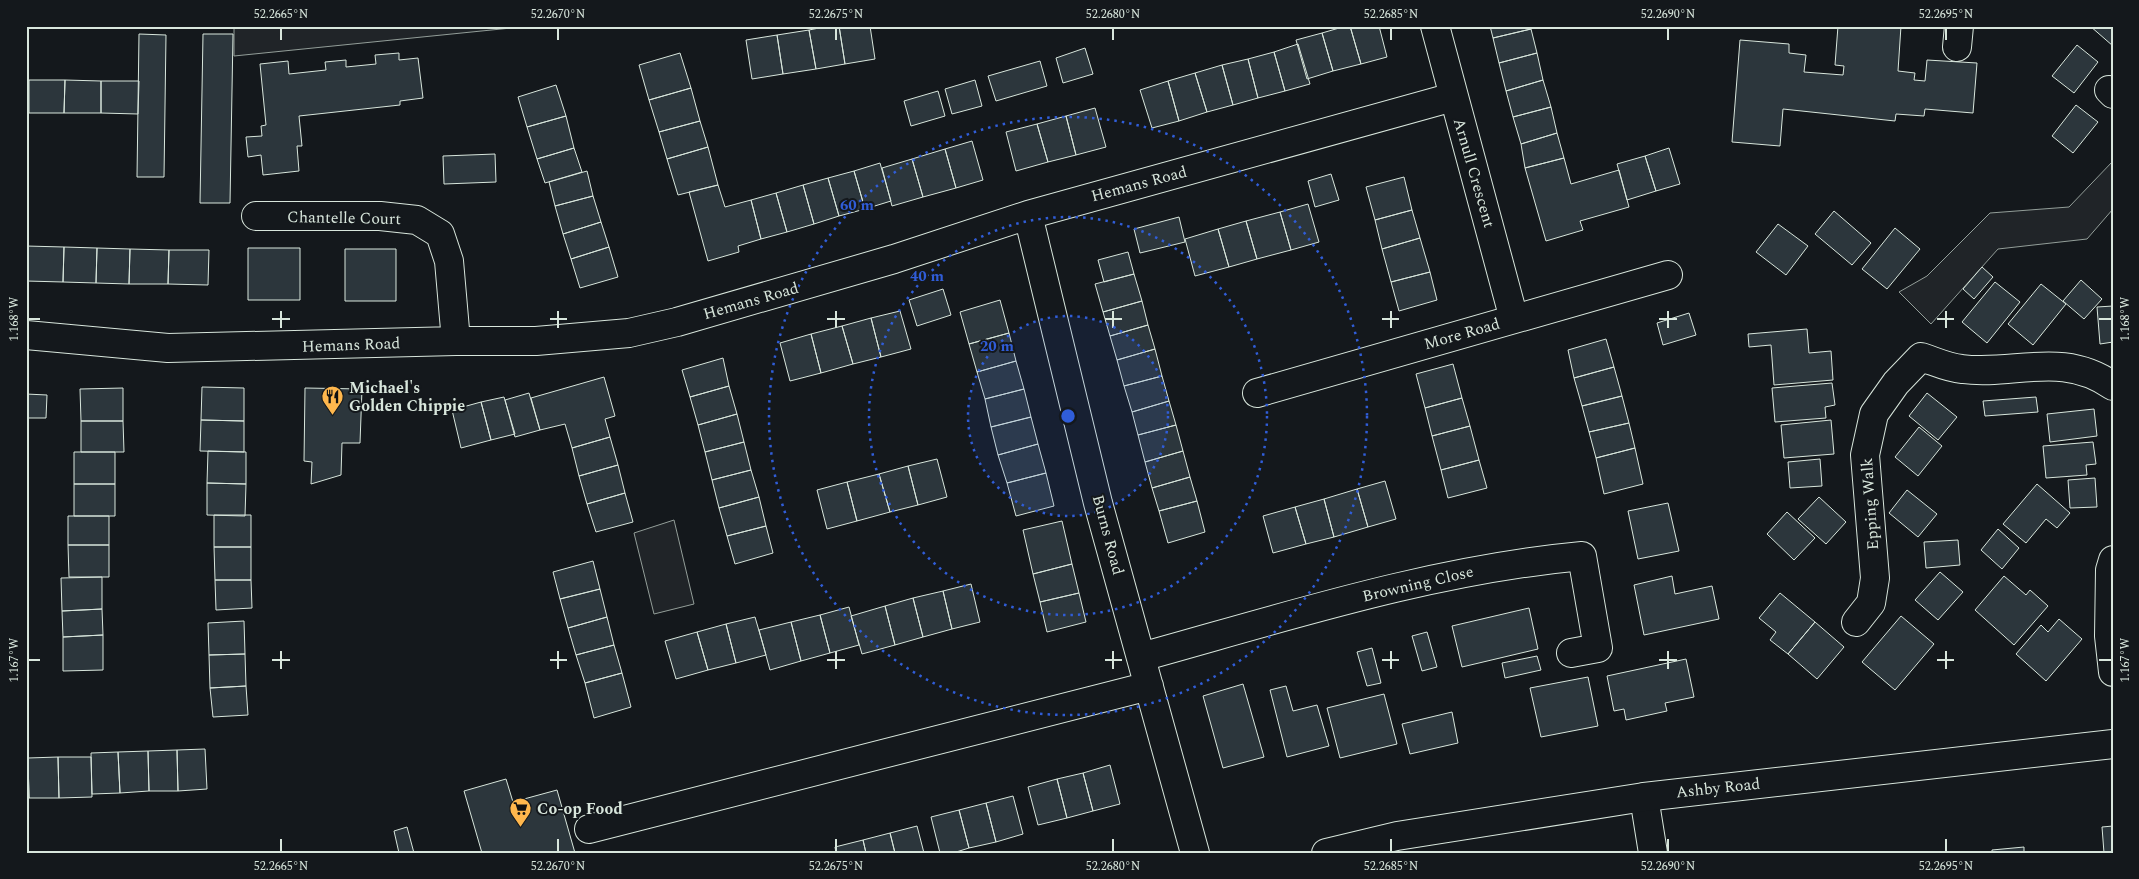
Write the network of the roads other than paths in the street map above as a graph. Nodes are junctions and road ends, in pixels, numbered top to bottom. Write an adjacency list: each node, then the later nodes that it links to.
1 (1435, 26): 2 (street, Arnull Crescent)
2 (1453, 97): 3 (street, Hemans Road); 6 (street, Arnull Crescent)
3 (1028, 215): 8 (street, Hemans Road); 14 (street, Burns Road)
4 (256, 216): 8 (street, Chantelle Court)
5 (1668, 275): 6 (street, More Road)
6 (1514, 319): 10 (street, More Road)
7 (26, 335): 8 (street, Hemans Road)
8 (456, 341)
9 (2113, 386): 12 (street, Epping Walk)
10 (1257, 393)
11 (2113, 560): 15 (street)
12 (1856, 622)
13 (1571, 653): 14 (street, Browning Close)
14 (1141, 657): 16 (street, Burns Road)
15 (2113, 672)
16 (1149, 686): 19 (street); 20 (street, Burns Road)
17 (2113, 744): 18 (street, Ashby Road)
18 (1644, 797): 21 (street, Ashby Road); 22 (street)
19 (589, 829)
20 (1194, 853)
21 (1326, 853)
22 (1653, 853)

